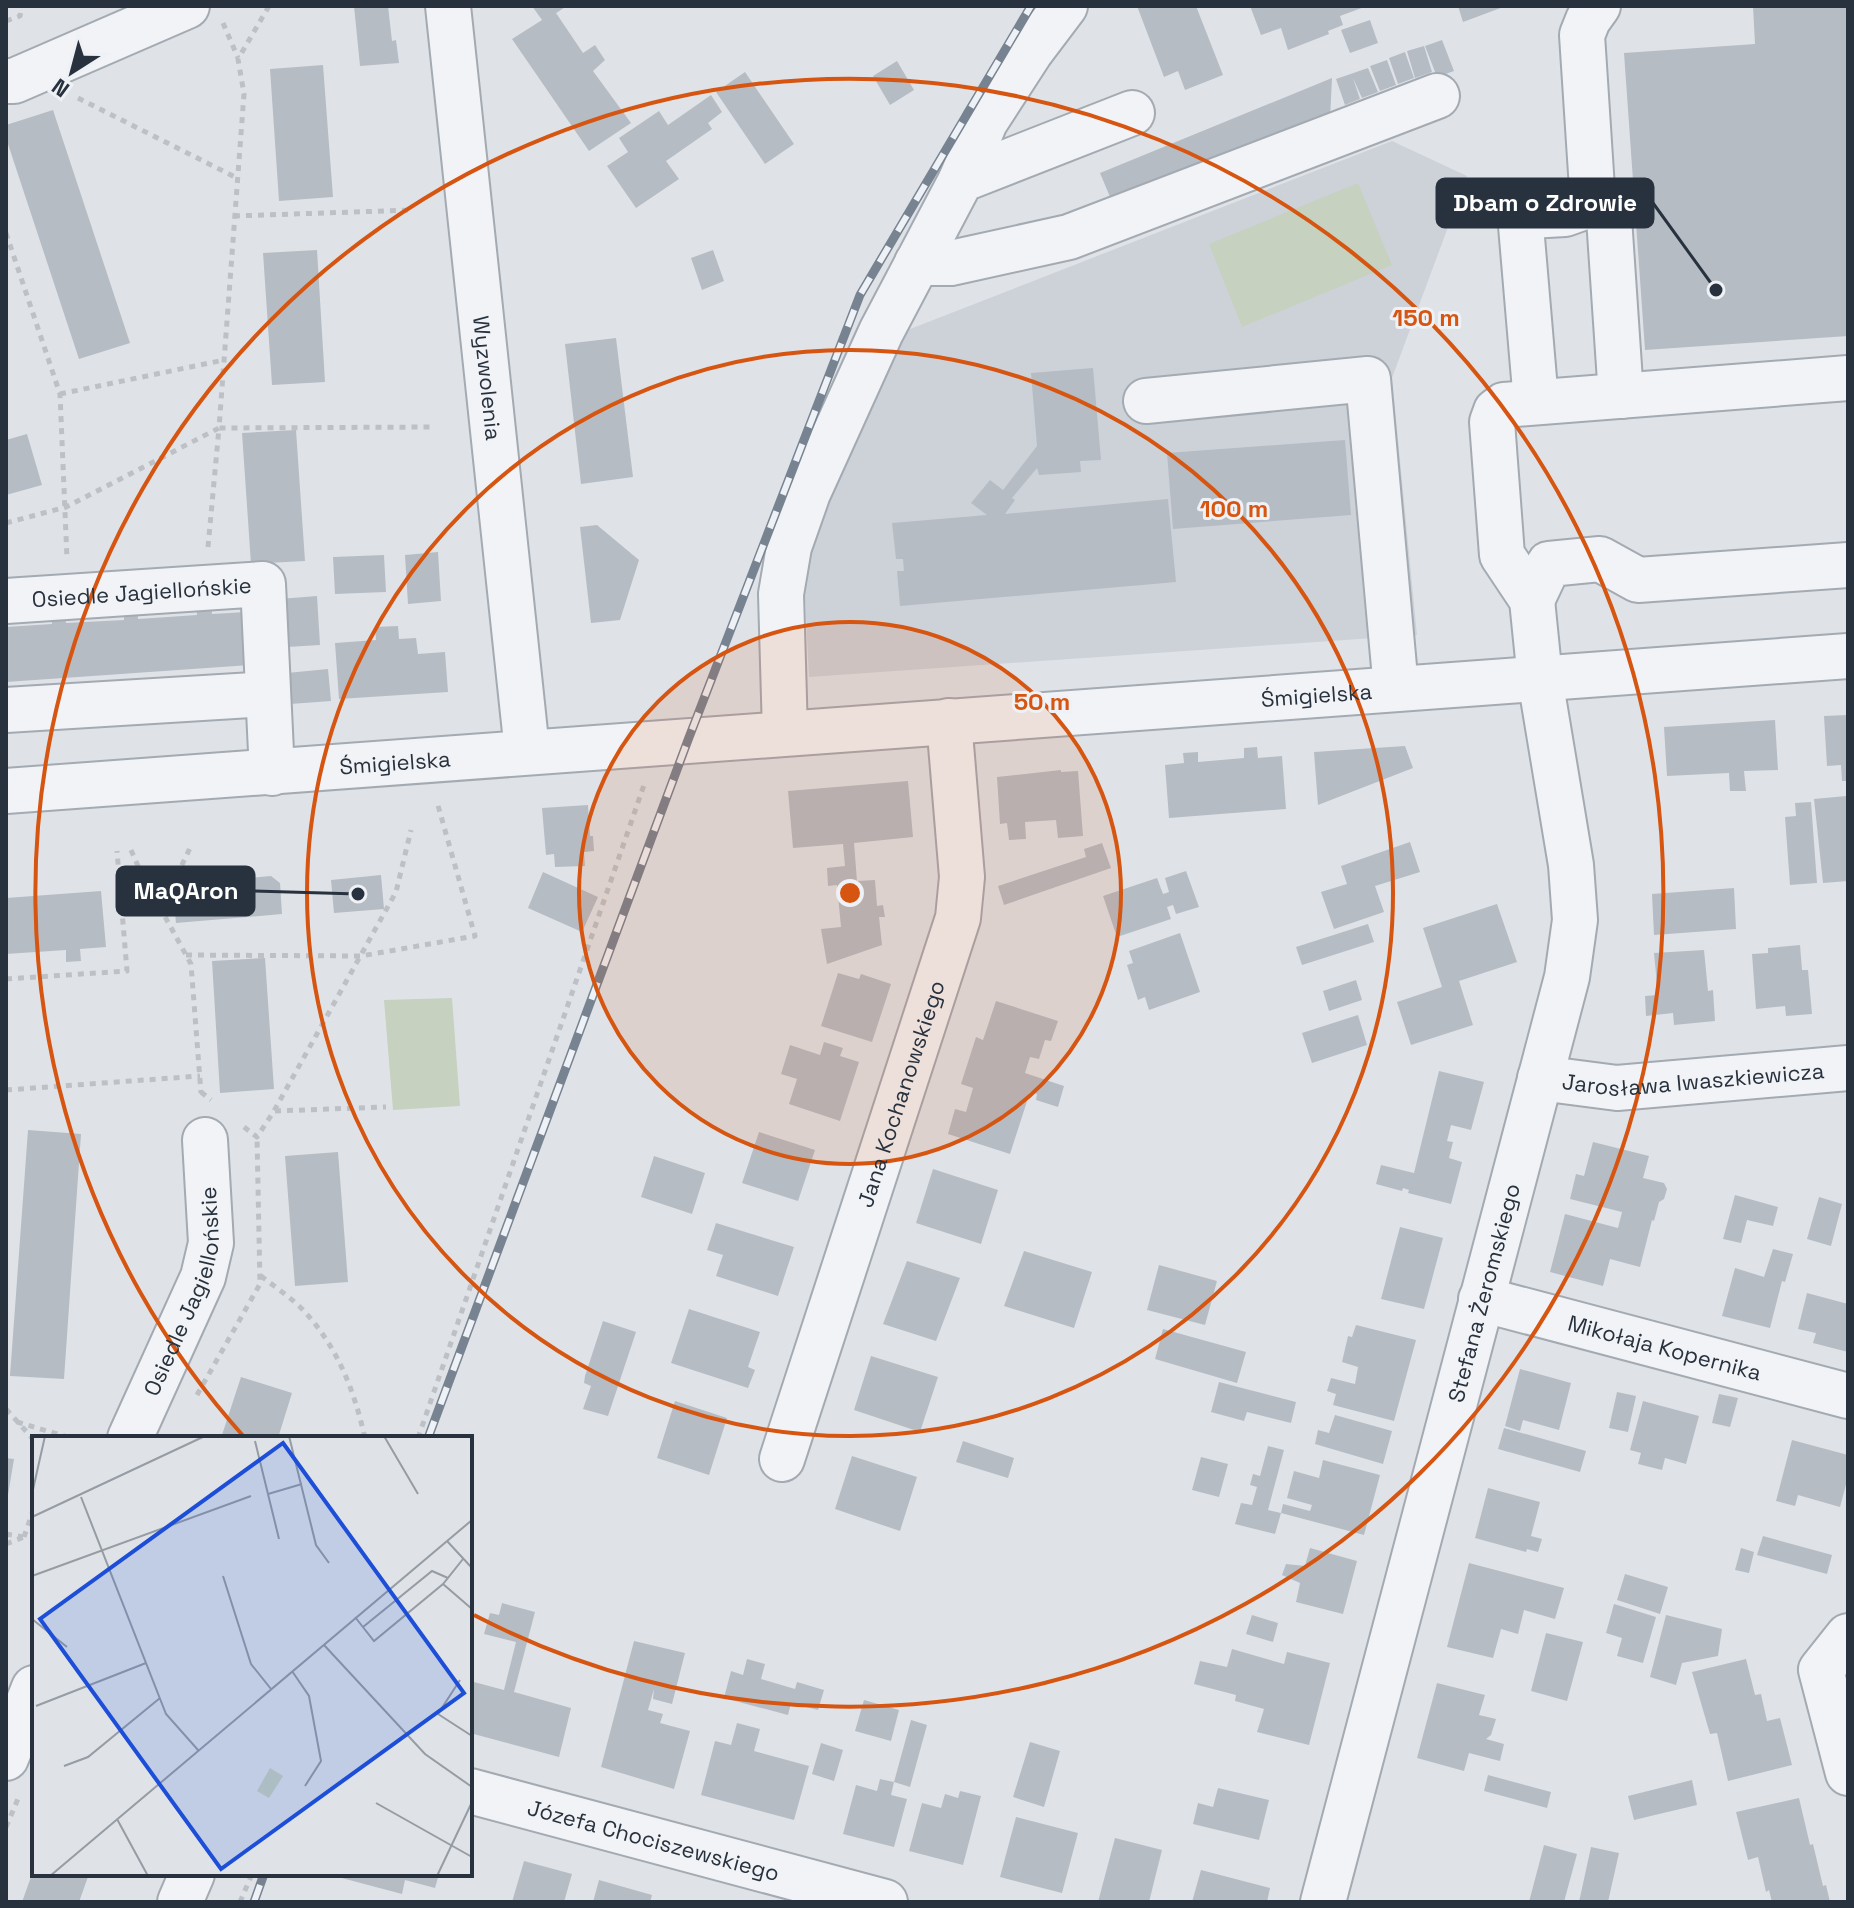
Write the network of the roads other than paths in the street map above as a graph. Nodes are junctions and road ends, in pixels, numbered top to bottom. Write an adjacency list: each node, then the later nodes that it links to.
1 (448, 6): 25 (street, Wyzwolenia)
2 (1065, 6): 8 (street)
3 (1598, 6): 9 (street)
4 (205, 13): 5 (street)
5 (6, 81)
6 (1437, 96): 10 (street)
7 (1132, 113): 8 (street)
8 (961, 180): 10 (street)
9 (1593, 204): 12 (street); 14 (street)
10 (917, 263): 24 (street)
11 (1848, 378): 12 (street)
12 (1621, 396): 14 (street)
13 (1146, 401): 20 (street)
14 (1536, 402): 16 (street)
15 (1848, 565): 16 (street)
16 (1532, 600): 19 (street, Stefana Żeromskiego)
17 (6, 601): 21 (street, Osiedle Jagiellońskie)
18 (1848, 656): 19 (street, Śmigielska)
19 (1540, 679): 20 (street, Śmigielska); 29 (street, Stefana Żeromskiego)
20 (1396, 689): 23 (street, Śmigielska)
21 (268, 694): 22 (street); 26 (street, Osiedle Jagiellońskie)
22 (6, 710)
23 (949, 721): 24 (street, Śmigielska); 34 (street, Jana Kochanowskiego)
24 (785, 733): 25 (street, Śmigielska)
25 (527, 751): 26 (street, Śmigielska)
26 (272, 773): 27 (street, Śmigielska)
27 (6, 791)
28 (1848, 1068): 29 (street, Jarosława Iwaszkiewicza)
29 (1540, 1078): 31 (street, Stefana Żeromskiego)
30 (217, 1120): 33 (street, Osiedle Jagiellońskie)
31 (1481, 1299): 32 (street, Mikołaja Kopernika); 43 (street, Stefana Żeromskiego)
32 (1848, 1396)
33 (131, 1436)
34 (782, 1459)
35 (1848, 1636): 38 (street)
36 (32, 1693): 37 (street)
37 (6, 1758)
38 (1848, 1773)
39 (472, 1792): 42 (street, Józefa Chociszewskiego)
40 (191, 1876): 41 (street)
41 (180, 1902)
42 (885, 1902)
43 (1323, 1902)

